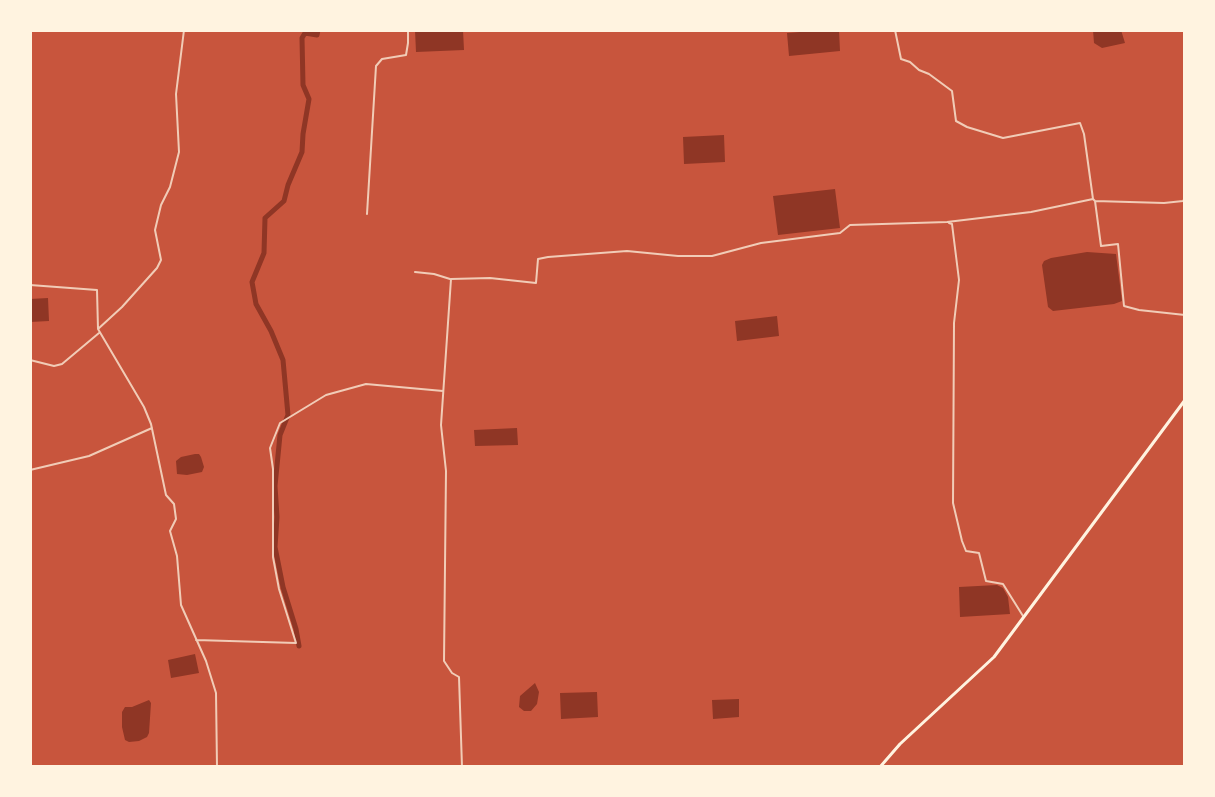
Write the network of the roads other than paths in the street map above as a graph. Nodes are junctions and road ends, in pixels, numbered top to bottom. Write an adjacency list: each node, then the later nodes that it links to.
1 (184, 30): 12 (street)
2 (408, 30): 6 (street)
3 (895, 30): 5 (street)
4 (1185, 198): 5 (street)
5 (1094, 200): 7 (street); 11 (street)
6 (367, 214)
7 (947, 222): 9 (street); 18 (street)
8 (415, 273): 9 (street)
9 (451, 279): 14 (street)
10 (30, 285): 12 (street)
11 (1185, 315)
12 (99, 331): 13 (street); 16 (street)
13 (30, 360)
14 (444, 391): 19 (street); 21 (street)
15 (1185, 400): 18 (main road)
16 (152, 428): 17 (street); 19 (street)
17 (30, 470)
18 (1023, 616): 22 (main road)
19 (196, 640): 20 (street)
20 (217, 767)
21 (462, 767)
22 (880, 767)

